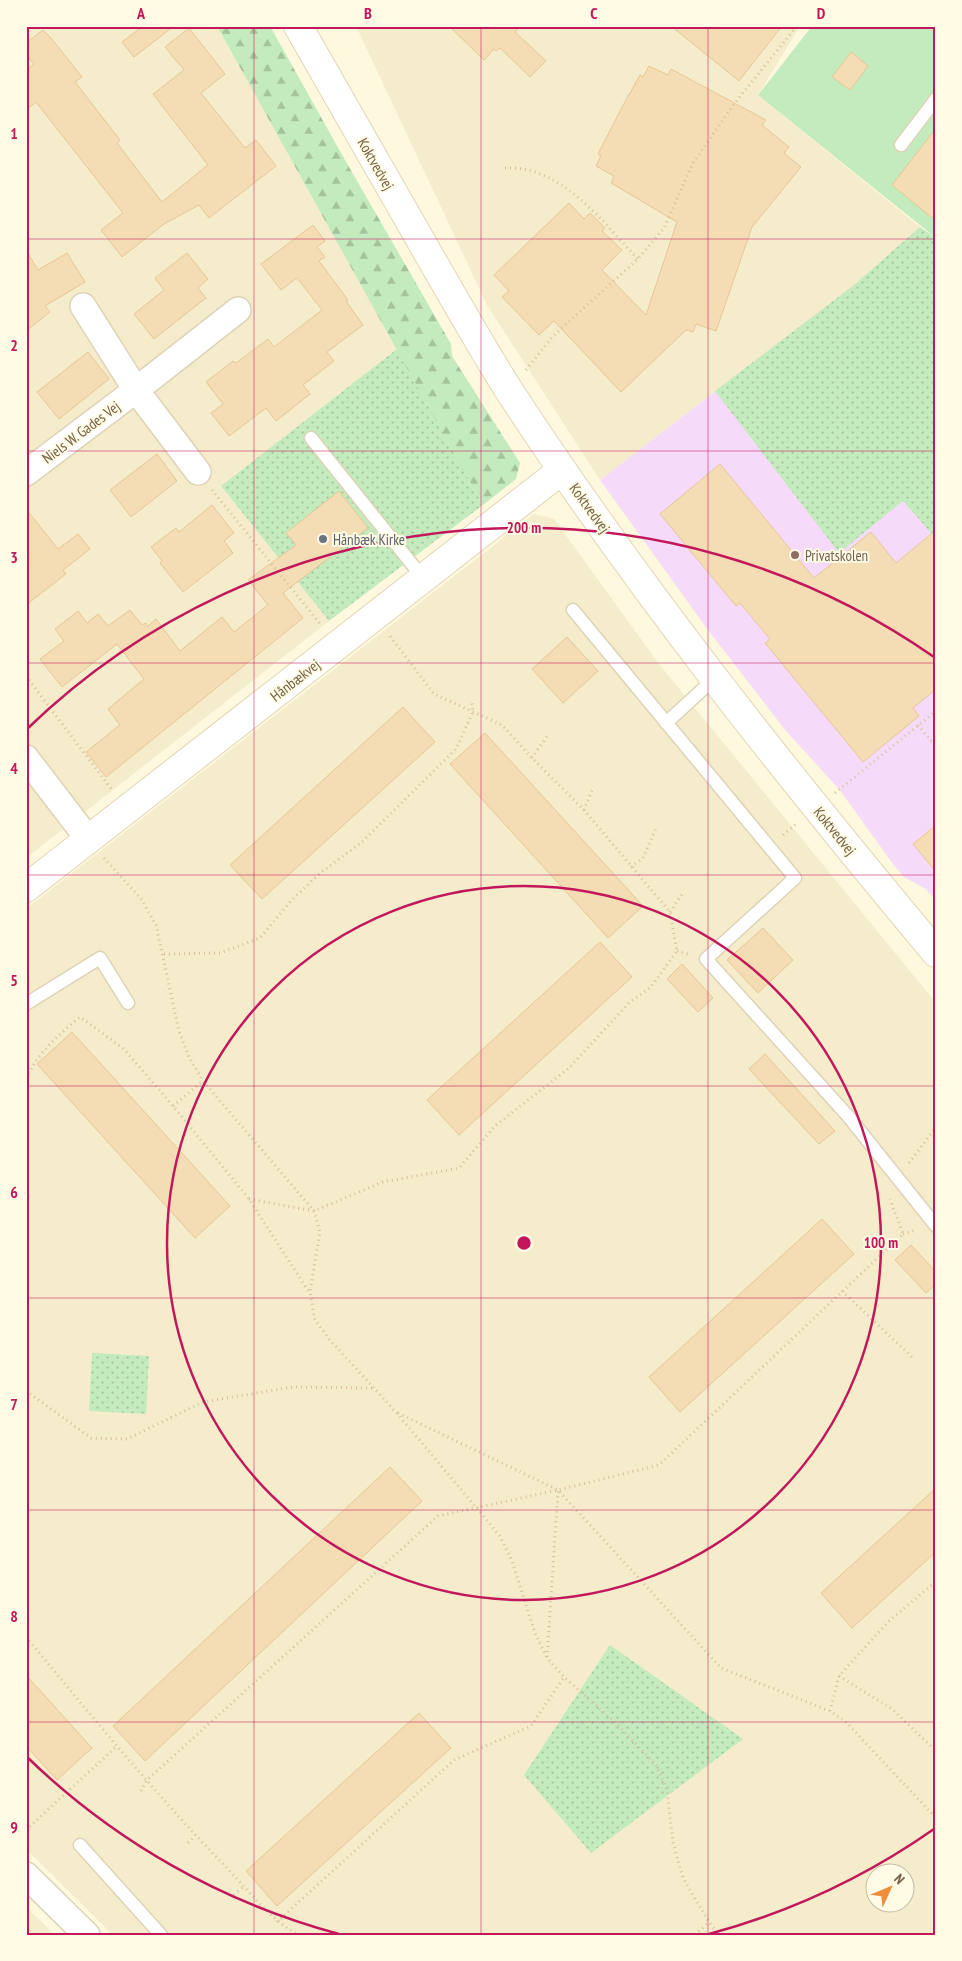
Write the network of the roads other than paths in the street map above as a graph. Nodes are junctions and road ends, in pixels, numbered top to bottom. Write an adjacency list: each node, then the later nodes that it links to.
1 (298, 26): 8 (street, Koktvedvej)
2 (936, 99): 3 (lane)
3 (901, 145)
4 (83, 306): 6 (street, Niels W. Gades Vej)
5 (238, 310): 6 (street, Niels W. Gades Vej)
6 (136, 390): 9 (street, Niels W. Gades Vej); 10 (street, Niels W. Gades Vej)
7 (311, 438): 11 (lane)
8 (562, 470): 11 (street, Hånbækvej); 13 (street, Koktvedvej)
9 (198, 472)
10 (26, 473)
11 (423, 578): 16 (street, Hånbækvej)
12 (573, 610): 14 (lane)
13 (714, 679): 14 (lane); 18 (street, Koktvedvej)
14 (666, 722): 21 (lane)
15 (26, 758): 16 (street)
16 (89, 840): 17 (street, Hånbækvej)
17 (26, 888)
18 (936, 953)
19 (128, 1003): 20 (lane)
20 (26, 1004)
21 (936, 1226)
22 (80, 1845): 25 (lane)
23 (30, 1885): 24 (street)
24 (87, 1935)
25 (161, 1935)

